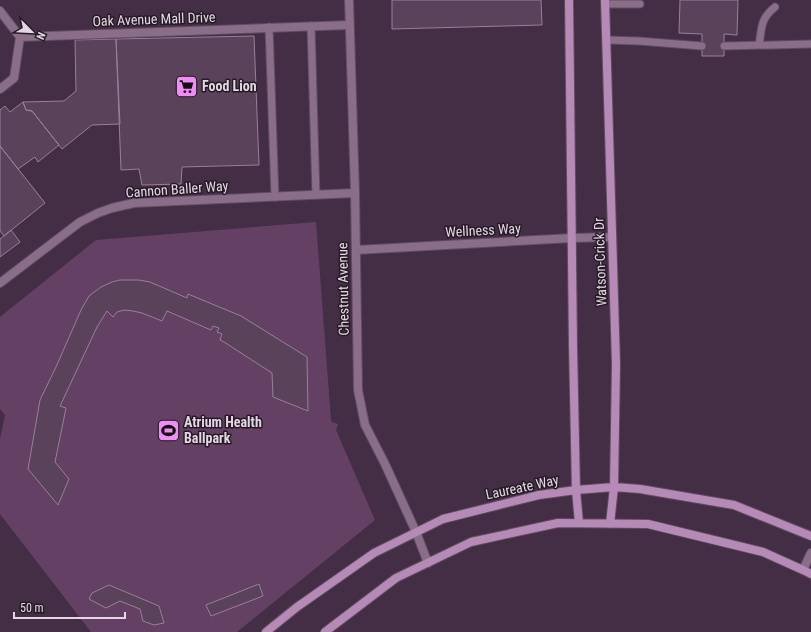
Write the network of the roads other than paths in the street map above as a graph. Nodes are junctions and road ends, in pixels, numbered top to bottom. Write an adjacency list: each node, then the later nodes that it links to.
1 (349, 0): 7 (street, Chestnut Avenue)
2 (569, 0): 21 (main road, Watson-Crick Dr)
3 (606, 2): 4 (lane); 11 (main road, Watson-Crick Dr)
4 (640, 4)
5 (775, 7): 13 (lane)
6 (0, 11): 10 (street)
7 (349, 24): 8 (street, Oak Avenue Mall Drive); 17 (street, Chestnut Avenue)
8 (312, 26): 9 (street, Oak Avenue Mall Drive); 18 (lane)
9 (269, 27): 10 (street, Oak Avenue Mall Drive); 19 (lane)
10 (20, 37): 16 (street)
11 (607, 40): 14 (lane); 20 (main road, Watson-Crick Dr)
12 (811, 44): 13 (lane)
13 (759, 45): 15 (lane)
14 (702, 46)
15 (724, 46)
16 (0, 89)
17 (354, 193): 18 (street, Cannon Baller Way); 22 (street, Chestnut Avenue)
18 (316, 195): 19 (street, Cannon Baller Way)
19 (275, 197): 23 (street, Cannon Baller Way)
20 (612, 237): 21 (street, Wellness Way); 24 (main road, Watson-Crick Dr)
21 (572, 238): 22 (street, Wellness Way); 25 (main road, Watson-Crick Dr)
22 (356, 250): 28 (street, Chestnut Avenue)
23 (0, 283)
24 (614, 487): 25 (main road, Laureate Way); 27 (main road, Watson-Crick Dr); 29 (main road, Laureate Way)
25 (576, 490): 26 (main road, Watson-Crick Dr); 28 (main road, Laureate Way)
26 (579, 524): 27 (main road); 31 (main road)
27 (610, 524): 32 (main road)
28 (416, 532): 31 (street, Chestnut Avenue); 33 (main road, Laureate Way)
29 (811, 536)
30 (811, 553): 32 (street)
31 (428, 563): 34 (main road)
32 (807, 572)
33 (266, 632)
34 (325, 632)

